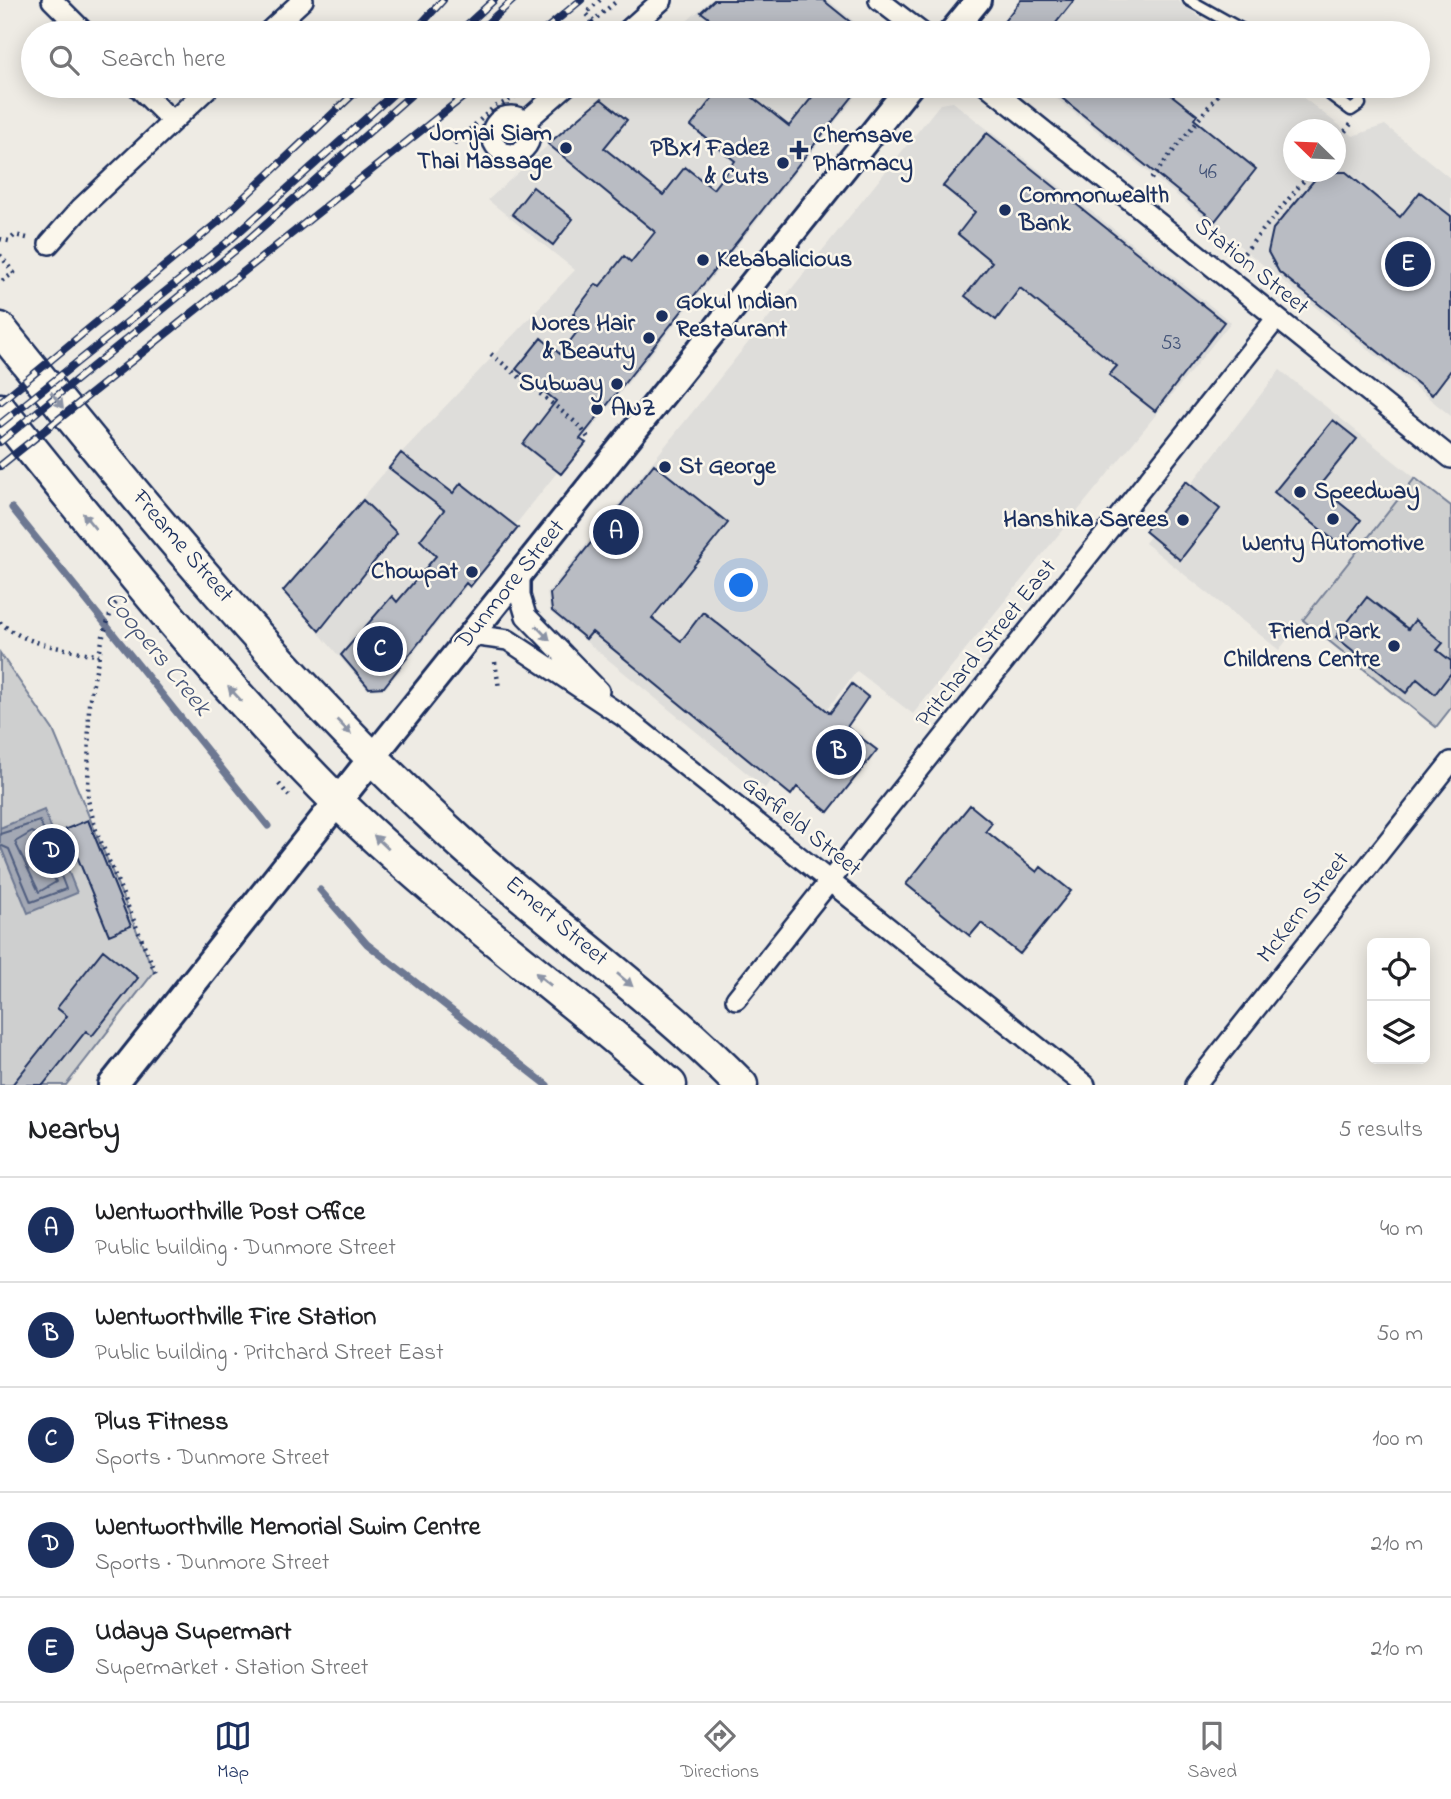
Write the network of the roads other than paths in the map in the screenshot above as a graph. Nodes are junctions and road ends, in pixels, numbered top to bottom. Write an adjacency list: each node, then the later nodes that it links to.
1 (52, 0): 7 (street)
2 (303, 0): 8 (street)
3 (662, 0): 9 (street)
4 (879, 0): 10 (street)
5 (978, 0): 11 (street)
6 (1189, 0): 12 (lane)
7 (73, 21)
8 (280, 21)
9 (638, 21)
10 (906, 21)
11 (961, 21)
12 (1227, 21)
13 (149, 98): 20 (street)
14 (197, 98): 20 (street)
15 (552, 98): 21 (street)
16 (899, 98): 27 (street, Dunmore Street)
17 (1003, 98): 23 (street, Station Street)
18 (1335, 98): 19 (lane)
19 (1360, 104)
20 (172, 121): 22 (street)
21 (525, 122)
22 (49, 244)
23 (1276, 319): 26 (street, Station Street); 33 (street, Pritchard Street East)
24 (0, 329): 30 (highway, Freame Street, one-way to 30)
25 (0, 410): 32 (highway, one-way to 25)
26 (1451, 458)
27 (520, 573): 28 (street, Dunmore Street); 29 (street, one-way to 29)
28 (471, 635): 29 (street, Garfield Street); 30 (street, Dunmore Street)
29 (624, 717): 33 (street, Garfield Street)
30 (373, 757): 32 (main road, Dunmore Street); 37 (highway, Emert Street, one-way to 37)
31 (1451, 762): 39 (street, McKern Street)
32 (337, 801): 35 (main road, Dunmore Street); 36 (highway, one-way to 32)
33 (830, 881): 34 (street, Pritchard Street East); 38 (street, Garfield Street)
34 (736, 999)
35 (112, 1085)
36 (670, 1085)
37 (741, 1085)
38 (1085, 1085)
39 (1195, 1085)

